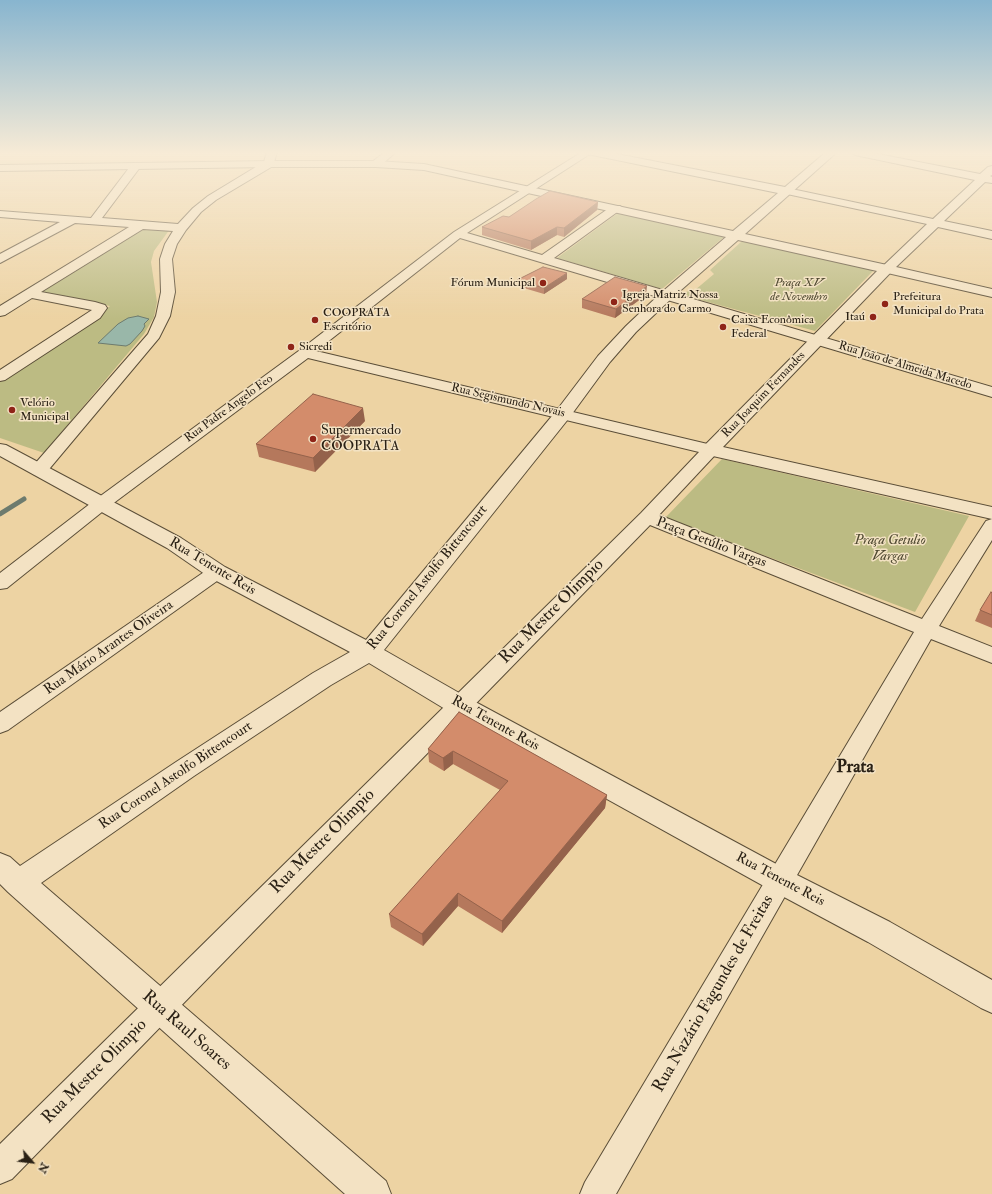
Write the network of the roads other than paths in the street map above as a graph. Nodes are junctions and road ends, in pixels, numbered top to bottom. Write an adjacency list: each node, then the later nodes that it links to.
1 (105, 208): 10 (street)
2 (200, 208): 13 (street)
3 (499, 208): 14 (street)
4 (616, 208): 15 (street); 18 (street)
5 (768, 208): 15 (street)
6 (865, 208): 11 (street)
7 (954, 208): 11 (street)
8 (0, 214): 9 (street)
9 (72, 220): 10 (street); 17 (street)
10 (93, 222): 12 (street)
11 (936, 223): 16 (street); 19 (street)
12 (142, 225): 13 (street); 21 (street)
13 (181, 228): 31 (street)
14 (458, 234): 18 (street); 25 (street, Rua Padre Angelo Feo)
15 (736, 235): 19 (street); 22 (street)
16 (992, 235)
17 (0, 259)
18 (545, 259): 22 (street)
19 (887, 269): 20 (street); 24 (street)
20 (992, 292)
21 (30, 294): 23 (street); 26 (street)
22 (667, 295): 24 (street); 28 (street, Rua Coronel Astolfo Bittencourt)
23 (0, 312)
24 (818, 340): 27 (street, Rua João de Almeida Macedo); 30 (street, Rua Joaquim Fernandes)
25 (305, 353): 28 (street, Rua Segismundo Novais); 32 (street, Rua Padre Angelo Feo)
26 (0, 377)
27 (992, 392)
28 (562, 414): 30 (street, Rua Segismundo Novais); 39 (street, Rua Coronel Astolfo Bittencourt)
29 (0, 449): 31 (street, Rua Tenente Reis)
30 (710, 450): 33 (street); 34 (street, Praça Getúlio Vargas)
31 (39, 470): 32 (street, Rua Tenente Reis)
32 (101, 504): 36 (street, Rua Tenente Reis); 37 (street, Rua Padre Angelo Feo)
33 (992, 513)
34 (647, 517): 38 (street, Praça Getúlio Vargas); 41 (street, Rua Mestre Olimpio)
35 (992, 525): 38 (street)
36 (217, 572): 39 (street, Rua Tenente Reis); 42 (street, Rua Mário Arantes Oliveira)
37 (0, 583)
38 (928, 628): 40 (street, Praça Getúlio Vargas); 44 (street, Rua Nazário Fagundes de Freitas)
39 (369, 652): 41 (street, Rua Tenente Reis); 43 (street, Rua Coronel Astolfo Bittencourt)
40 (992, 655)
41 (459, 704): 44 (street, Rua Tenente Reis); 46 (street, Rua Mestre Olimpio)
42 (0, 724)
43 (9, 874): 46 (street, Rua Raul Soares)
44 (781, 881): 45 (street, Rua Tenente Reis); 49 (street, Rua Nazário Fagundes de Freitas)
45 (992, 997)
46 (159, 1007): 47 (street, Rua Mestre Olimpio); 48 (street, Rua Raul Soares)
47 (0, 1167)
48 (373, 1194)
49 (597, 1194)

